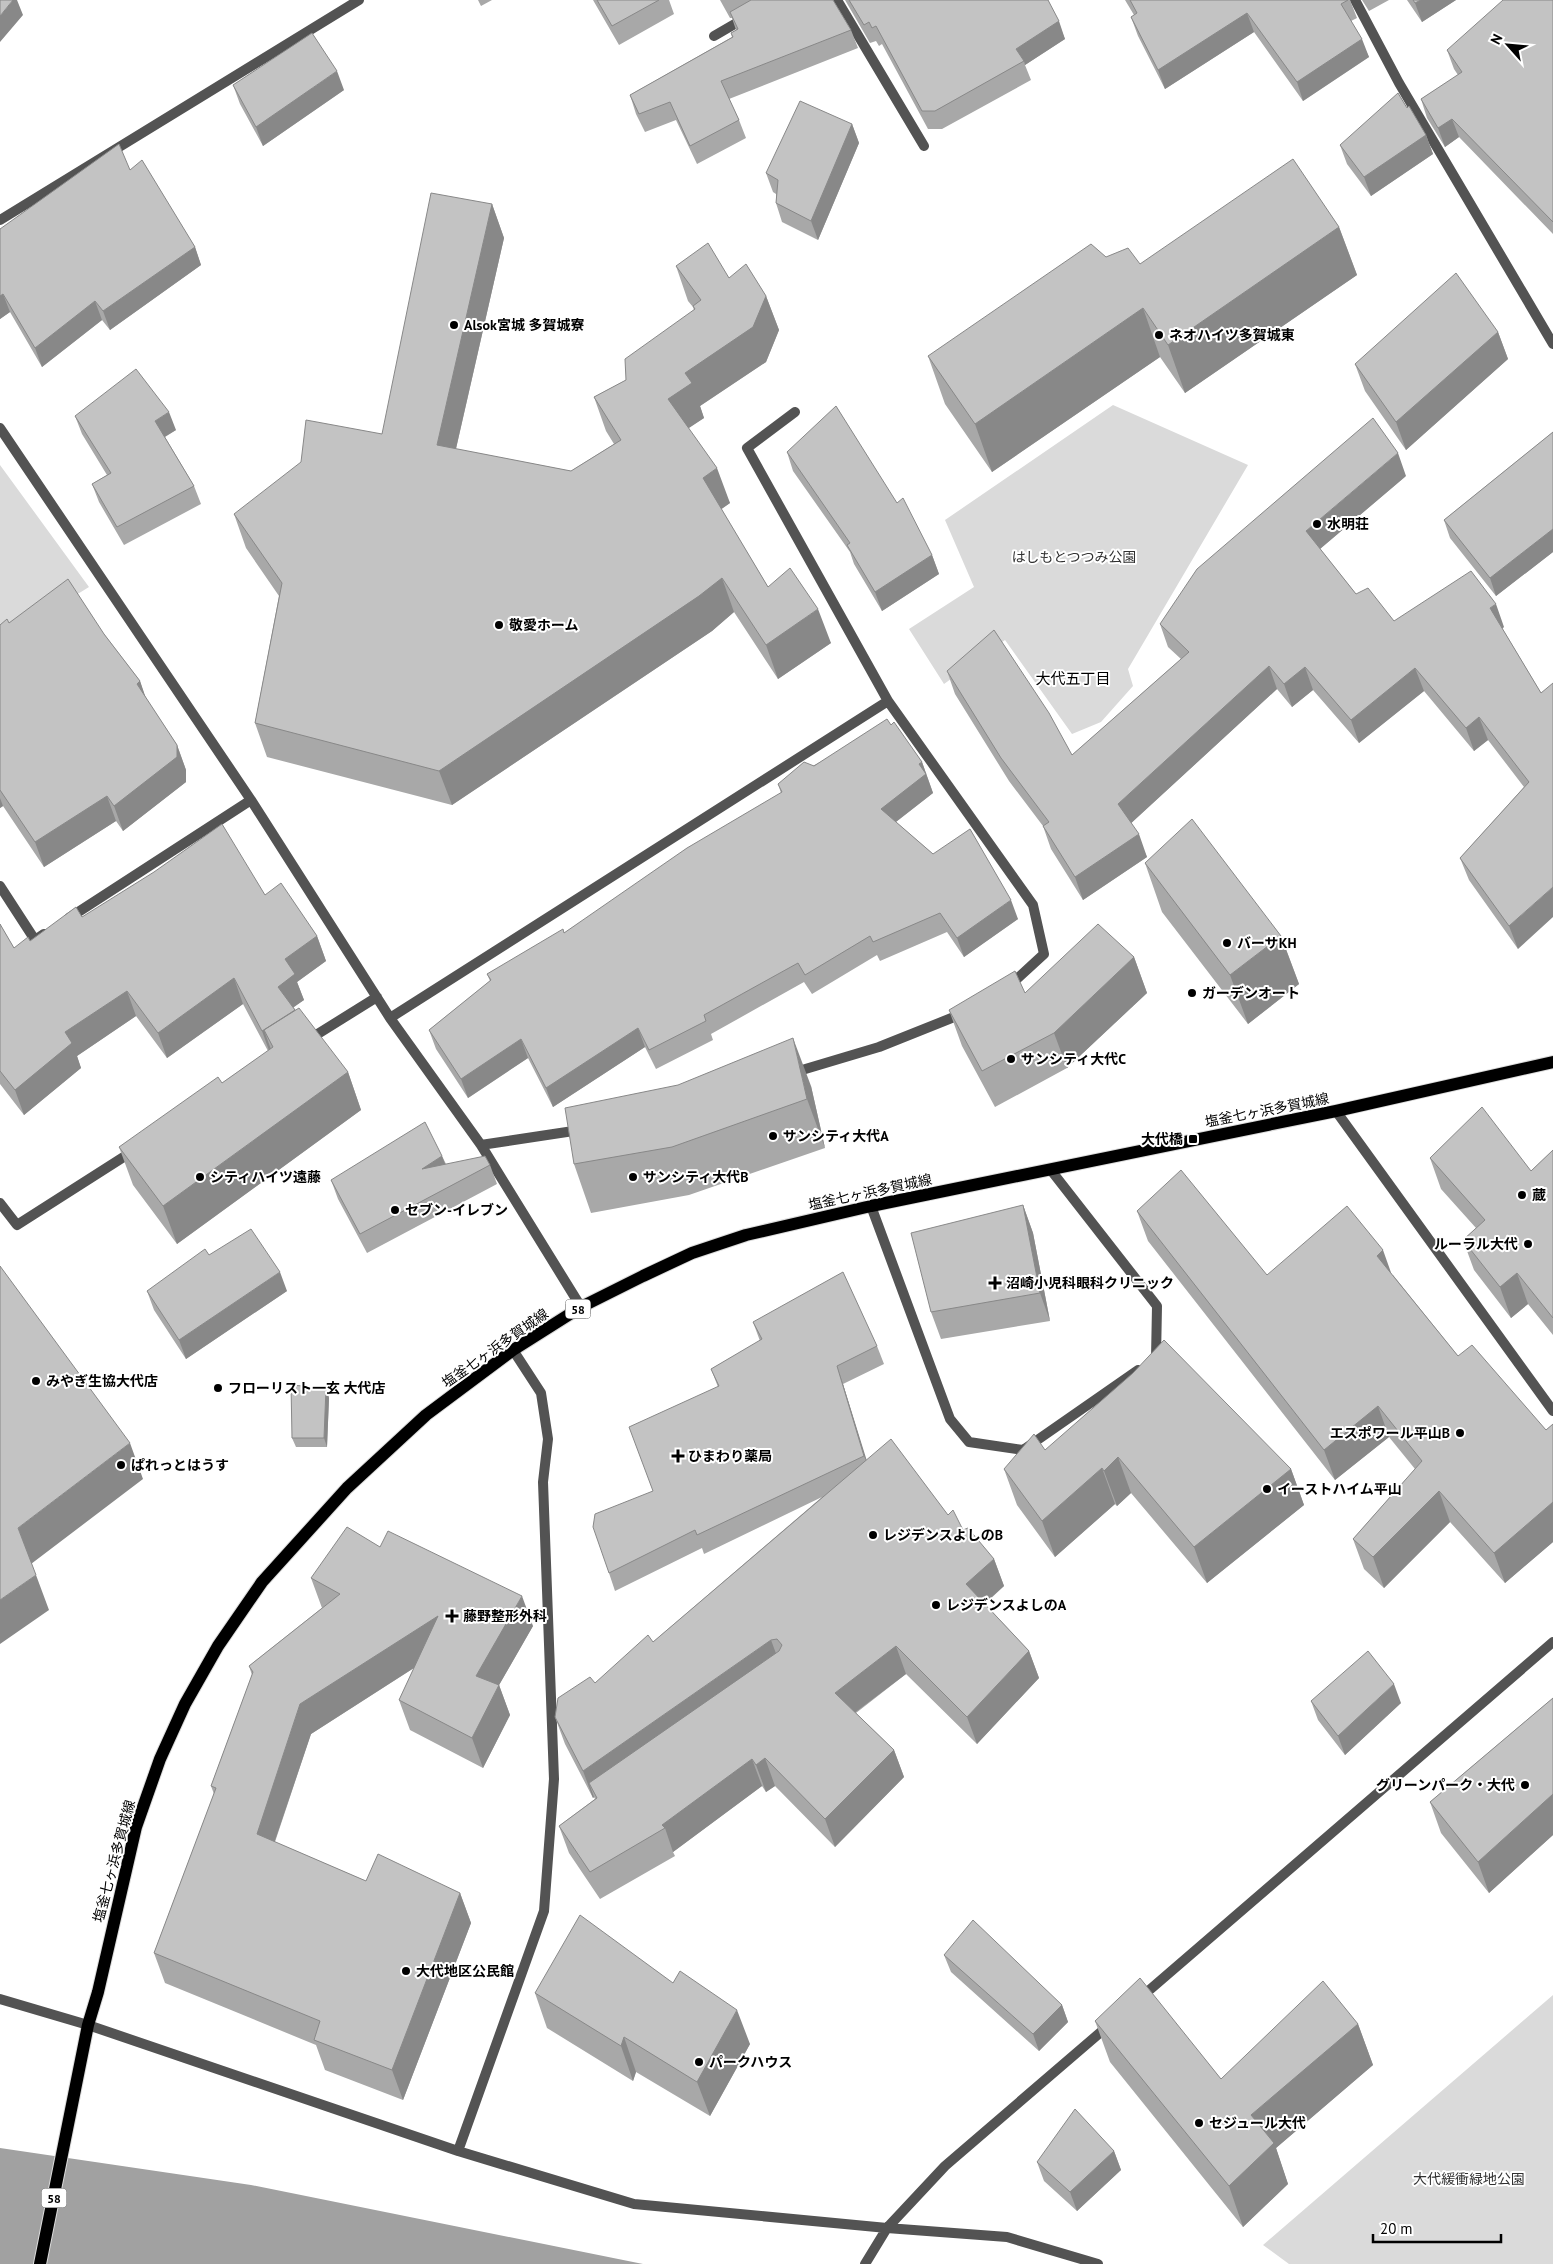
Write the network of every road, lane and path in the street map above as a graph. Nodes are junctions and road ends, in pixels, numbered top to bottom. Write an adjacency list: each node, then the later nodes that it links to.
1 (359, 0): 7 (street)
2 (837, 0): 6 (street)
3 (1355, 0): 8 (street)
4 (752, 14): 5 (street)
5 (714, 36)
6 (924, 146)
7 (0, 220)
8 (1553, 344)
9 (795, 412): 11 (street)
10 (0, 428): 12 (street)
11 (888, 701): 14 (street); 17 (street)
12 (251, 800): 13 (street); 15 (street)
13 (0, 886)
14 (999, 996)
15 (376, 997): 17 (street); 18 (street)
16 (975, 1009): 20 (street)
17 (390, 1018): 23 (street)
18 (301, 1045)
19 (1553, 1062): 21 (main road, 塩釜七ヶ浜多賀城線 / 58)
20 (786, 1075)
21 (1336, 1111): 25 (main road, 塩釜七ヶ浜多賀城線 / 58); 30 (street)
22 (587, 1128): 23 (street)
23 (481, 1145): 28 (street)
24 (142, 1146): 26 (street)
25 (1050, 1169): 27 (main road, 塩釜七ヶ浜多賀城線 / 58); 27 (street)
26 (0, 1203)
27 (871, 1206): 28 (main road, 塩釜七ヶ浜多賀城線 / 58)
28 (581, 1308): 29 (main road, 塩釜七ヶ浜多賀城線 / 58)
29 (513, 1350): 35 (main road, 塩釜七ヶ浜多賀城線 / 58); 36 (street)
30 (1553, 1411)
31 (1553, 1642): 33 (street)
32 (0, 1999): 35 (street)
33 (1133, 2004)
34 (1118, 2017): 37 (street)
35 (88, 2025): 36 (street); 38 (main road, 塩釜七ヶ浜多賀城線 / 58)
36 (458, 2151): 37 (street)
37 (887, 2228): 39 (street); 40 (street)
38 (40, 2264)
39 (865, 2264)
40 (1098, 2264)

